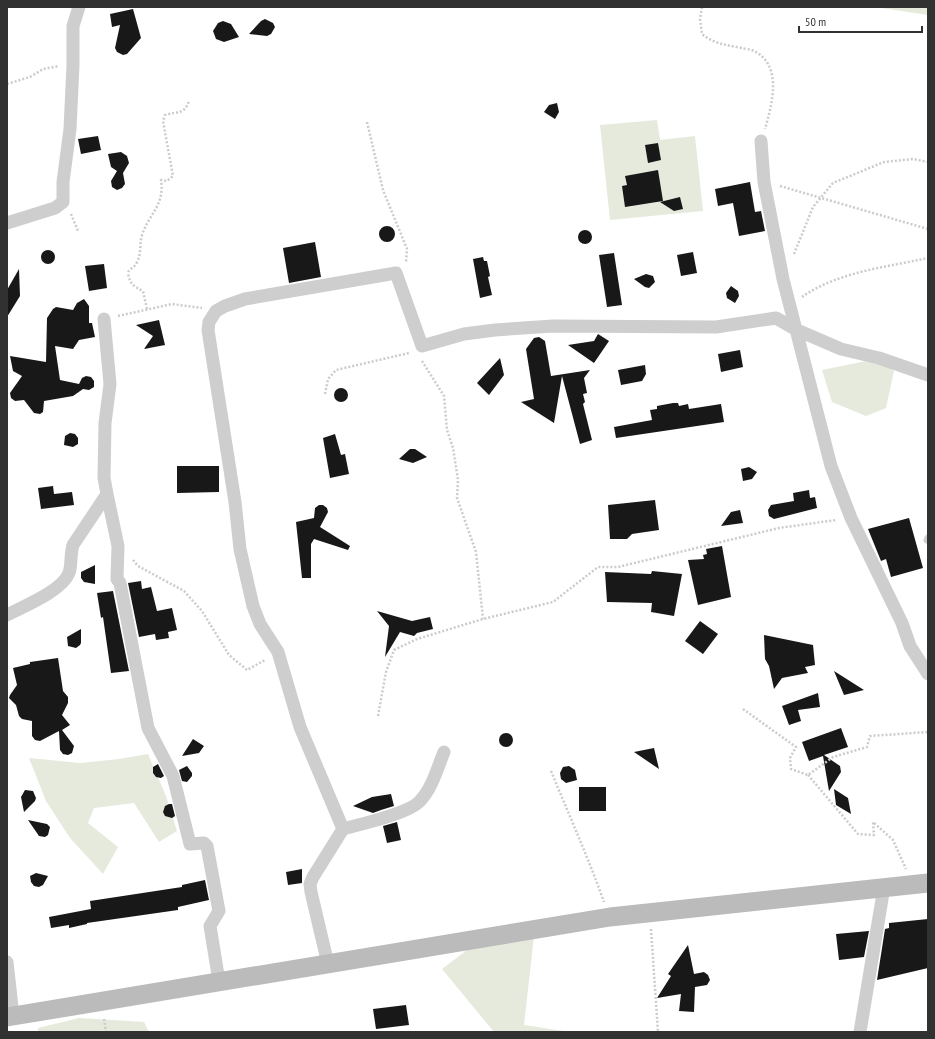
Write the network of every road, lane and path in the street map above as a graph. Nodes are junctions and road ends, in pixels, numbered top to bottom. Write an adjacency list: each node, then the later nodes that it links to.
1 (78, 7): 3 (street)
2 (702, 7): 7 (path)
3 (73, 65): 4 (path); 11 (street)
4 (7, 84)
5 (189, 100): 17 (path)
6 (367, 122): 14 (path)
7 (761, 141): 9 (street)
8 (928, 162): 10 (path)
9 (764, 182): 10 (path); 15 (street)
10 (819, 197): 12 (path); 15 (path)
11 (7, 223)
12 (928, 229)
13 (928, 258): 16 (path)
14 (396, 273): 18 (street); 21 (street)
15 (783, 279): 16 (street)
16 (790, 305): 20 (street)
17 (147, 309): 18 (path); 19 (path)
18 (216, 311): 29 (street)
19 (104, 319): 24 (street)
20 (797, 330): 21 (street); 22 (street); 25 (street)
21 (420, 349): 23 (path); 28 (path)
22 (928, 375)
23 (325, 394)
24 (107, 494): 26 (street); 27 (street)
25 (850, 518): 28 (path); 30 (street)
26 (118, 546): 29 (path); 44 (street)
27 (7, 615)
28 (483, 618): 32 (path)
29 (278, 652): 37 (street)
30 (928, 674)
31 (743, 709): 36 (path)
32 (378, 716)
33 (928, 732): 36 (path)
34 (444, 752): 37 (street)
35 (551, 771): 41 (path)
36 (808, 775): 38 (path)
37 (343, 829): 43 (street)
38 (919, 884): 39 (street)
39 (884, 887): 40 (street); 47 (street)
40 (650, 912): 41 (street); 46 (path)
41 (610, 917): 43 (street)
42 (7, 962): 45 (street)
43 (328, 964): 44 (street)
44 (219, 981): 45 (street)
45 (10, 1016)
46 (658, 1032)
47 (860, 1032)

